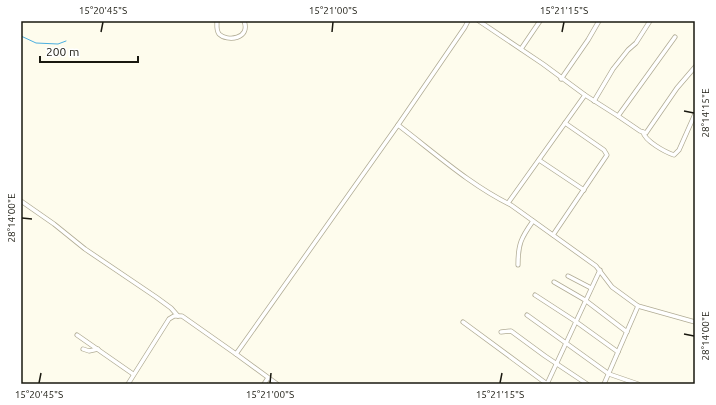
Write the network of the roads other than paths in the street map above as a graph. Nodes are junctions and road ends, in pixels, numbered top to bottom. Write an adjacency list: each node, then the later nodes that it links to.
1 (217, 21): 2 (street)
2 (244, 21)
3 (468, 21): 17 (street)
4 (479, 21): 9 (street)
5 (540, 21): 9 (street)
6 (600, 21): 11 (street)
7 (650, 21): 13 (street)
8 (675, 37): 15 (street)
9 (521, 49): 11 (street)
10 (695, 67): 18 (street)
11 (561, 78): 12 (street)
12 (585, 95): 13 (street); 16 (street)
13 (594, 101): 15 (street)
14 (695, 114): 18 (street)
15 (618, 116): 18 (street)
16 (565, 123): 19 (street); 20 (street)
17 (398, 125): 22 (street); 45 (street)
18 (643, 132)
19 (539, 160): 20 (street); 22 (street)
20 (584, 190): 24 (street)
21 (21, 201): 34 (street)
22 (508, 203): 23 (street)
23 (532, 220): 24 (street); 25 (street)
24 (553, 235): 26 (street)
25 (518, 265)
26 (600, 270): 29 (street); 32 (street)
27 (568, 276): 29 (street)
28 (554, 282): 31 (street)
29 (591, 288): 31 (street)
30 (534, 295): 35 (street)
31 (585, 300): 35 (street); 39 (street)
32 (638, 306): 37 (street); 39 (street)
33 (527, 315): 41 (street)
34 (178, 316): 45 (street); 47 (street)
35 (575, 321): 41 (street); 44 (street)
36 (462, 322): 53 (street)
37 (695, 322)
38 (501, 332): 46 (street)
39 (627, 332): 44 (street)
40 (77, 335): 43 (street)
41 (566, 342): 46 (street); 48 (street)
42 (83, 349): 43 (street)
43 (98, 349): 47 (street)
44 (618, 352): 48 (street)
45 (236, 354): 49 (street)
46 (556, 362): 53 (street); 54 (street)
47 (133, 374): 50 (street)
48 (609, 374): 55 (street); 56 (street)
49 (268, 378): 51 (street); 52 (street)
50 (128, 384)
51 (264, 384)
52 (277, 384)
53 (547, 384)
54 (587, 384)
55 (604, 384)
56 (638, 384)

